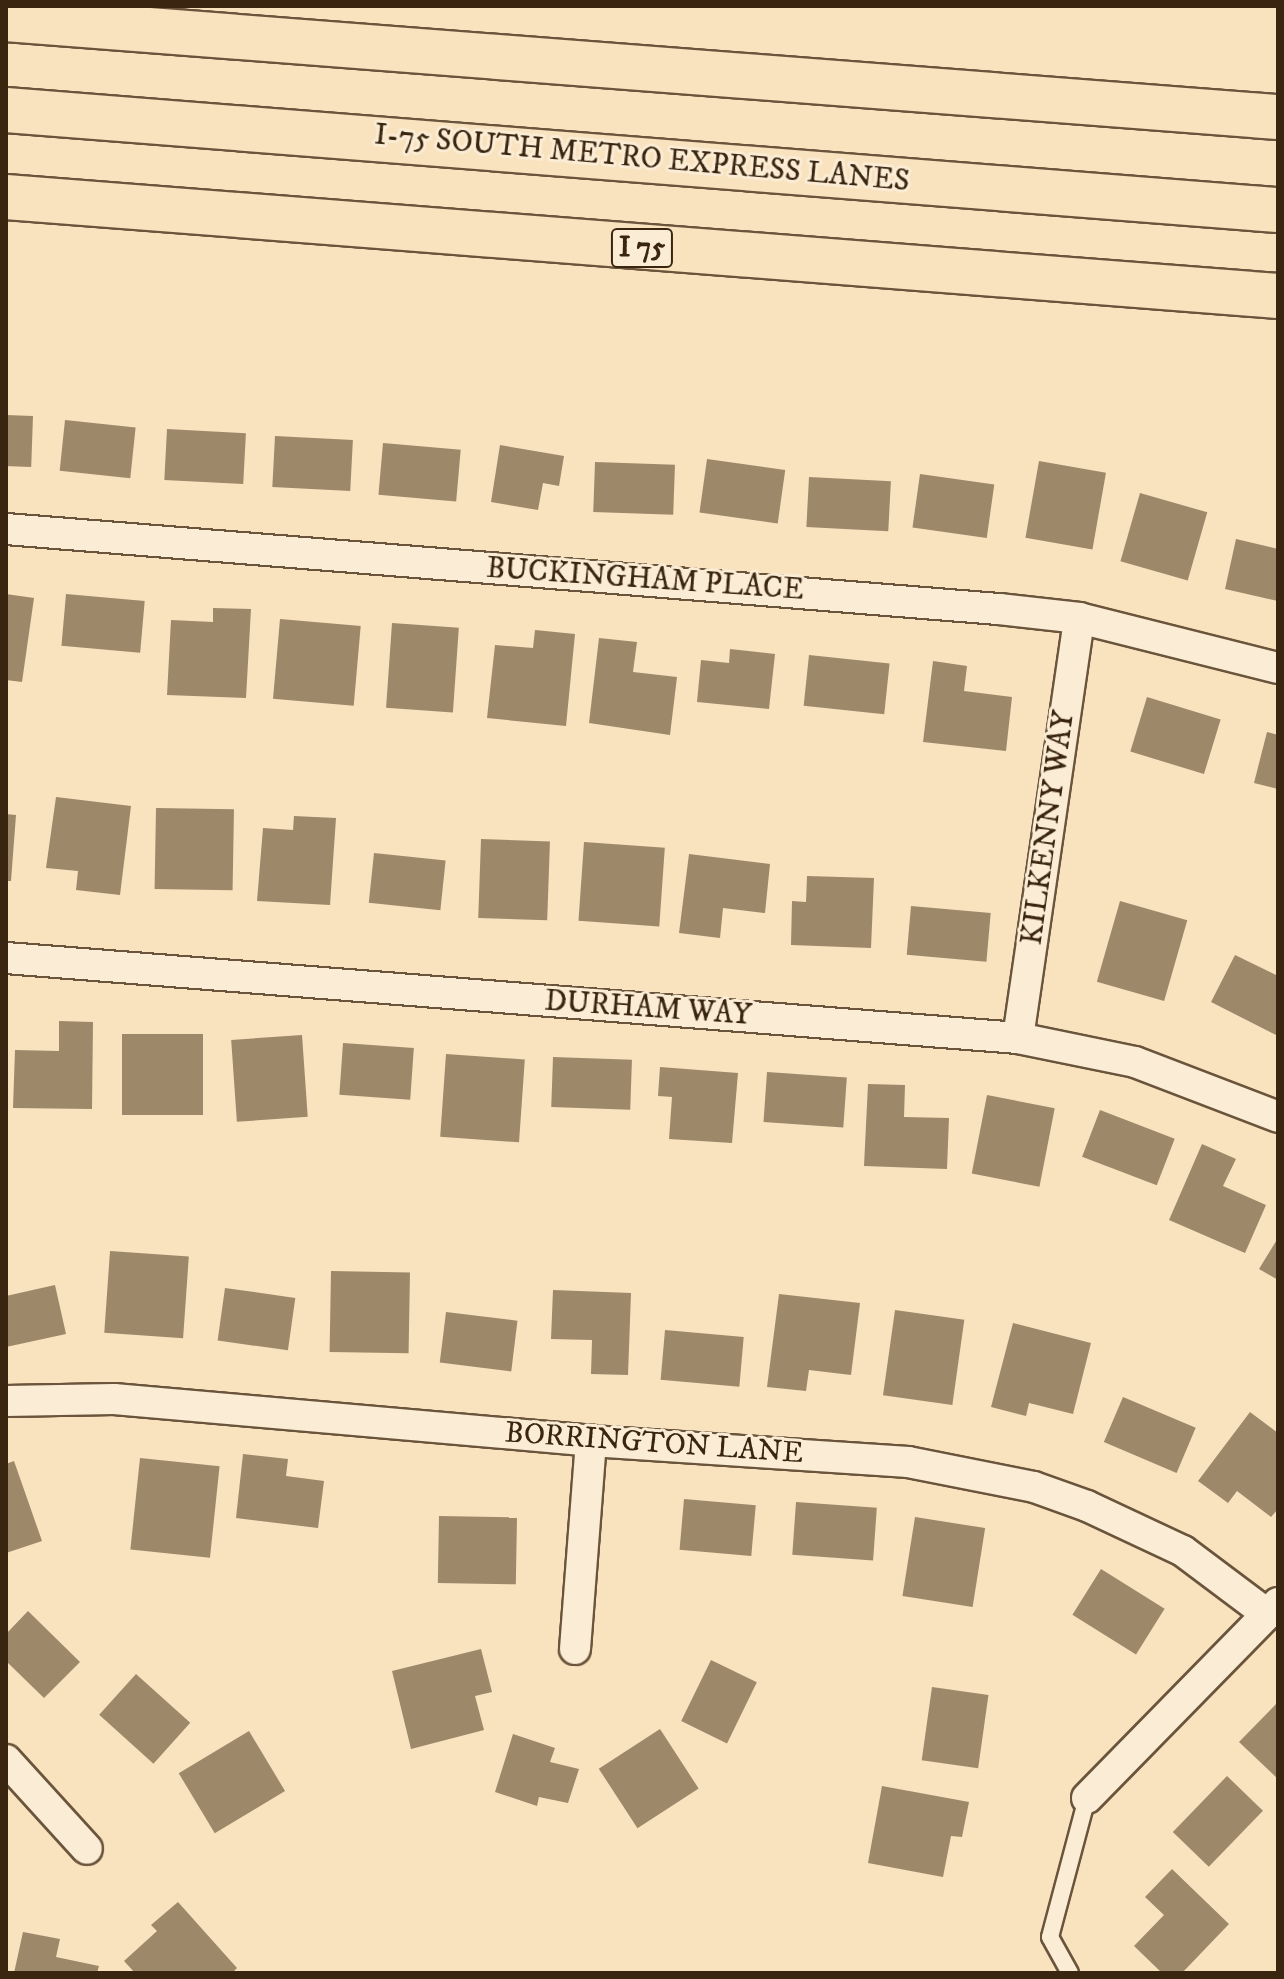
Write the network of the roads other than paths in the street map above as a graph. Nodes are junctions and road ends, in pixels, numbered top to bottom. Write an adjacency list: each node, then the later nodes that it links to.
1 (6, 19): 3 (highway)
2 (6, 110): 5 (highway, I-75 SOUTH METRO EXPRESS LANES)
3 (1278, 117)
4 (6, 197): 6 (highway, I 75)
5 (1278, 210)
6 (1278, 296)
7 (6, 529): 8 (street, BUCKINGHAM PLACE)
8 (1079, 618): 9 (street, BUCKINGHAM PLACE); 11 (street, KILKENNY WAY)
9 (1278, 668)
10 (6, 958): 11 (street, DURHAM WAY)
11 (1018, 1038): 12 (street, DURHAM WAY)
12 (1278, 1117)
13 (6, 1401): 14 (street, BORRINGTON LANE)
14 (591, 1441): 15 (street, BORRINGTON LANE); 16 (street)
15 (1272, 1609): 18 (street)
16 (575, 1649)
17 (6, 1760): 19 (street)
18 (1087, 1798): 20 (lane)
19 (87, 1849)
20 (1070, 1973)

